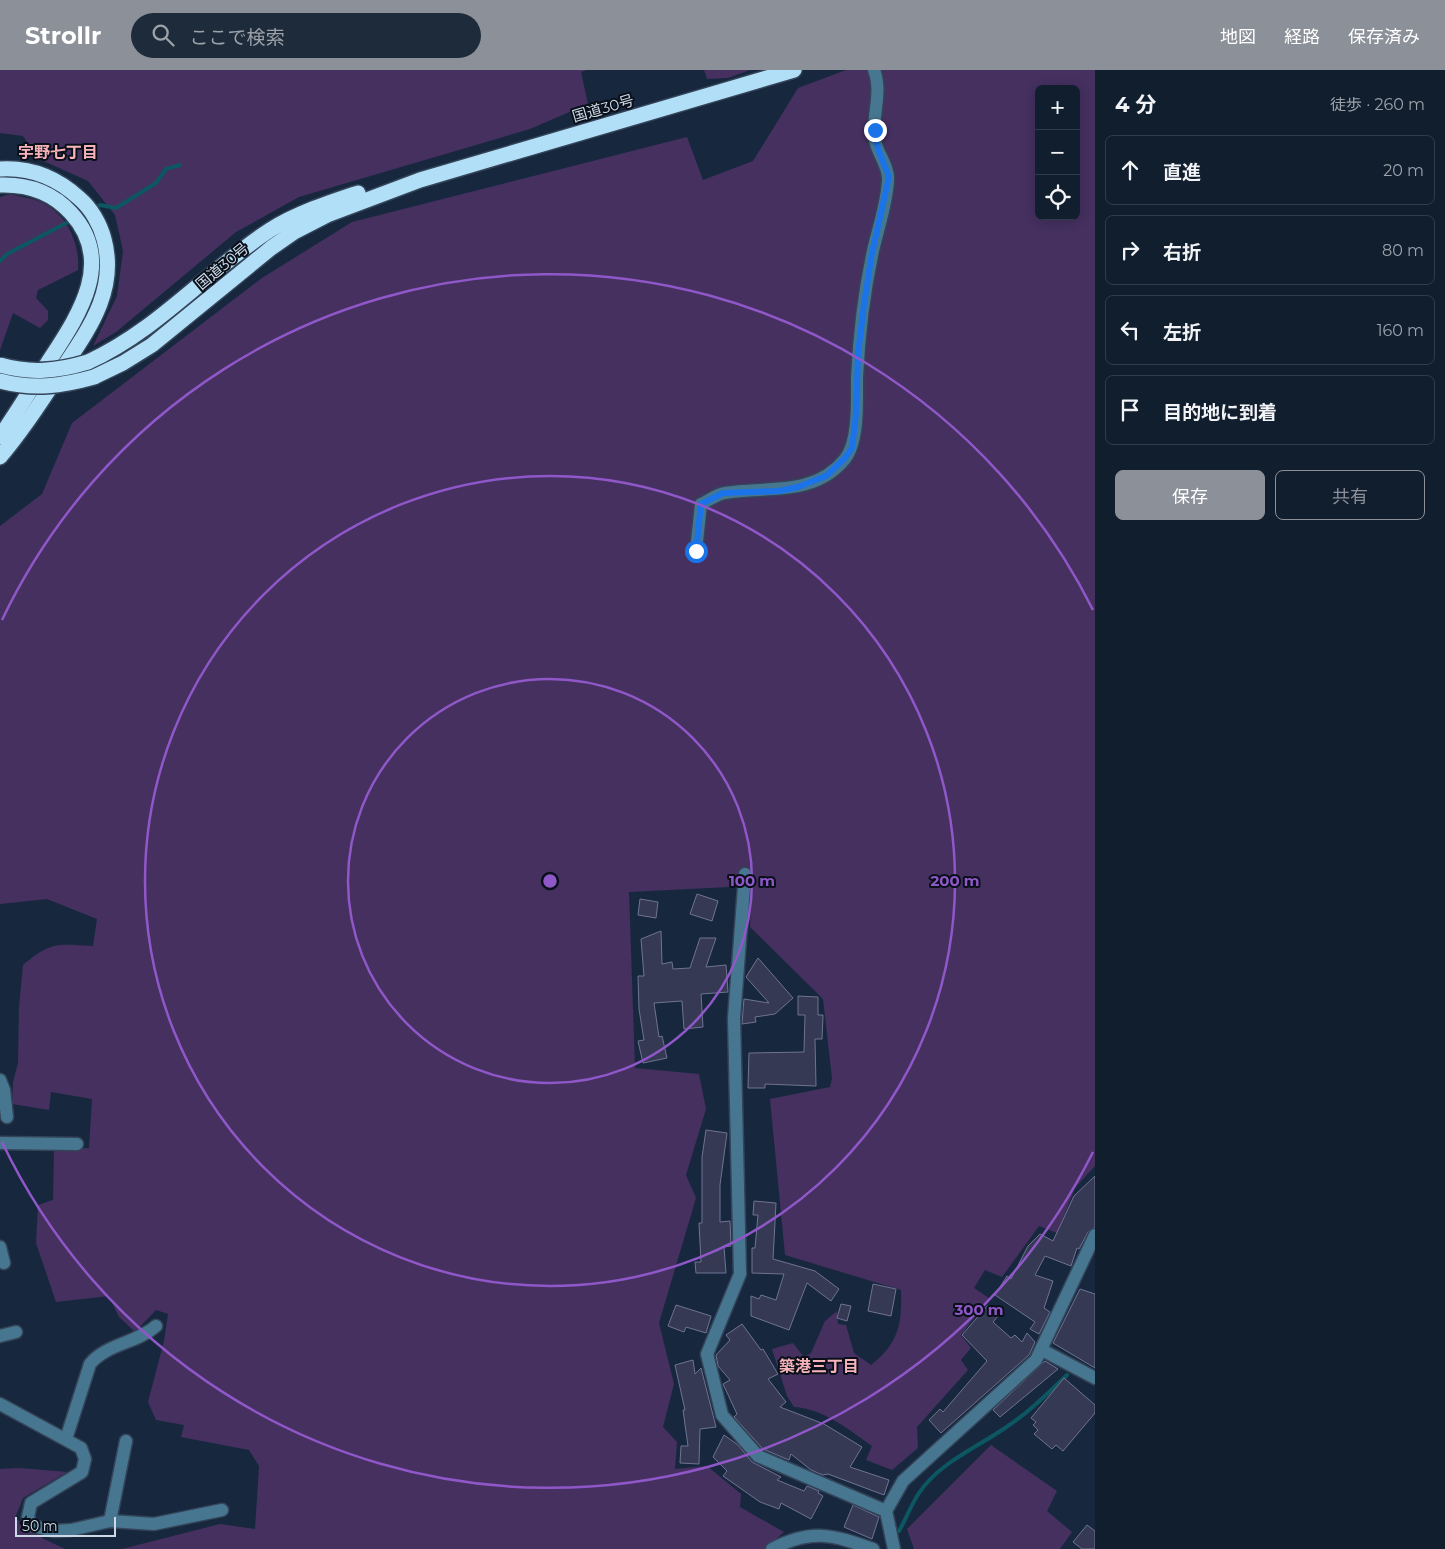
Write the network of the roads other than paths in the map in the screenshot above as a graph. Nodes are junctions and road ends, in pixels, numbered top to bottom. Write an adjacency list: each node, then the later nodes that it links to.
1 (794, 70): 4 (highway, 国道30号)
2 (874, 70): 10 (street)
3 (0, 169): 9 (highway)
4 (420, 180): 6 (highway, 国道30号, bridge); 7 (highway, 国道30号, bridge)
5 (0, 185): 8 (highway)
6 (0, 365)
7 (0, 382)
8 (0, 437)
9 (0, 458)
10 (696, 551)
11 (746, 874): 28 (street)
12 (0, 1080): 13 (street)
13 (7, 1117)
14 (0, 1143): 15 (street)
15 (77, 1144)
16 (1095, 1235): 22 (street)
17 (0, 1247): 18 (street)
18 (4, 1263)
19 (156, 1326): 25 (street)
20 (16, 1332): 21 (street)
21 (0, 1336)
22 (1042, 1350): 23 (street); 28 (street)
23 (1095, 1378)
24 (0, 1404): 25 (street)
25 (66, 1440): 29 (street)
26 (126, 1441): 29 (street)
27 (222, 1510): 29 (street)
28 (886, 1511): 32 (street)
29 (110, 1521)
30 (772, 1549): 31 (street)
31 (873, 1549)
32 (894, 1549)

